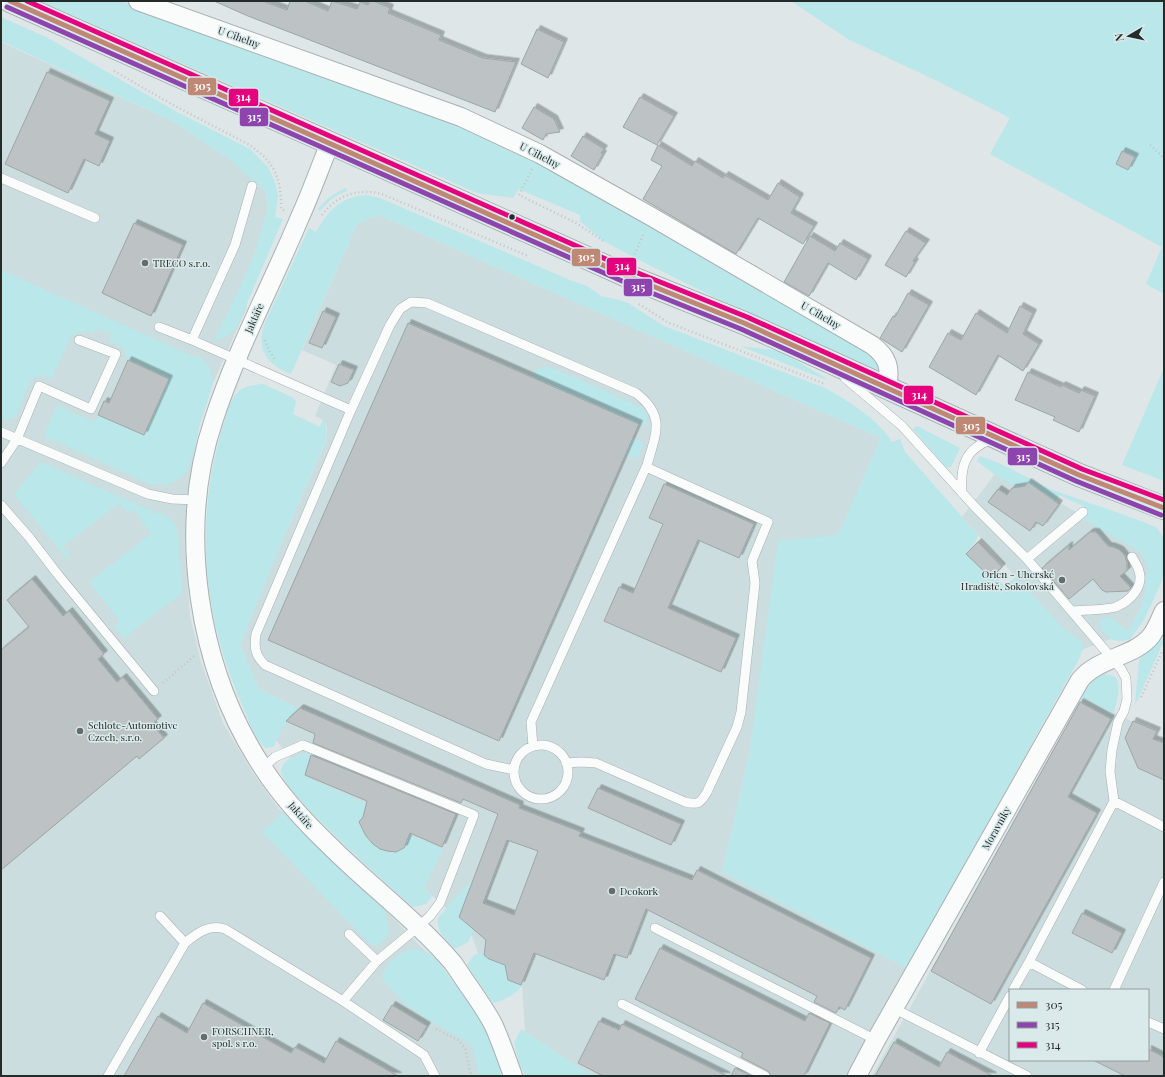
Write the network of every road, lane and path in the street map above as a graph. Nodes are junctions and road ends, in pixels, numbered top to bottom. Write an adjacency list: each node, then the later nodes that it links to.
1 (10, 1): 4 (main road)
2 (138, 1): 6 (street, U Cihelny)
3 (113, 70): 10 (path)
4 (330, 143): 10 (street, Jaktáře); 15 (main road)
5 (1150, 145): 7 (path)
6 (540, 154): 11 (street, U Cihelny); 13 (path)
7 (1164, 158)
8 (1, 178): 12 (lane)
9 (252, 186): 20 (lane)
10 (300, 217): 14 (path); 22 (street, Jaktáře)
11 (652, 217): 15 (path); 25 (street, U Cihelny)
12 (95, 218)
13 (607, 244)
14 (535, 259)
15 (625, 275): 21 (main road)
16 (636, 302): 24 (path)
17 (159, 327): 20 (lane)
18 (265, 337): 23 (path)
19 (79, 340): 29 (lane)
20 (192, 340): 22 (lane)
21 (815, 355): 25 (main road); 32 (lane)
22 (236, 359): 26 (lane); 33 (street, Jaktáře)
23 (277, 363)
24 (829, 385)
25 (886, 387): 28 (main road)
26 (351, 410): 31 (lane); 49 (lane)
27 (1, 432): 29 (lane)
28 (996, 437): 32 (lane); 35 (main road)
29 (17, 439): 30 (lane); 33 (lane)
30 (1, 464)
31 (646, 468): 46 (lane); 47 (lane)
32 (962, 493): 38 (lane)
33 (197, 500): 41 (street, Jaktáře)
34 (1, 505): 44 (lane)
35 (1164, 508)
36 (1083, 512): 38 (lane)
37 (1132, 557): 39 (lane)
38 (1028, 559): 39 (lane)
39 (1072, 611): 43 (lane)
40 (1164, 611): 43 (street, Moravníky)
41 (209, 644): 44 (path); 48 (street, Jaktáře)
42 (1164, 648): 45 (path)
43 (1112, 659): 50 (lane); 66 (street, Moravníky)
44 (154, 691)
45 (1141, 698)
46 (533, 746): 47 (lane); 49 (lane)
47 (566, 763): 49 (lane)
48 (263, 768): 54 (street, Jaktáře); 54 (lane)
49 (514, 770)
50 (1114, 801): 51 (lane); 59 (lane)
51 (1164, 827)
52 (1164, 882): 62 (lane)
53 (160, 916): 57 (lane)
54 (418, 927): 58 (lane); 75 (street, Jaktáře)
55 (655, 928): 70 (lane)
56 (349, 934): 58 (lane)
57 (184, 944): 64 (lane); 72 (lane)
58 (377, 961): 64 (lane)
59 (1029, 962): 60 (lane); 61 (lane)
60 (1015, 989)
61 (1080, 989)
62 (1114, 989)
63 (1009, 998): 71 (lane)
64 (343, 1001): 73 (lane)
65 (622, 1004): 76 (lane)
66 (895, 1009): 70 (street, Moravníky); 71 (lane)
67 (1149, 1022): 69 (lane)
68 (436, 1029): 74 (path)
69 (1164, 1029)
70 (876, 1040): 77 (street, Moravníky)
71 (979, 1053): 78 (lane)
72 (108, 1076)
73 (435, 1076)
74 (471, 1076)
75 (513, 1076)
76 (765, 1076)
77 (857, 1076)
78 (1027, 1076)

